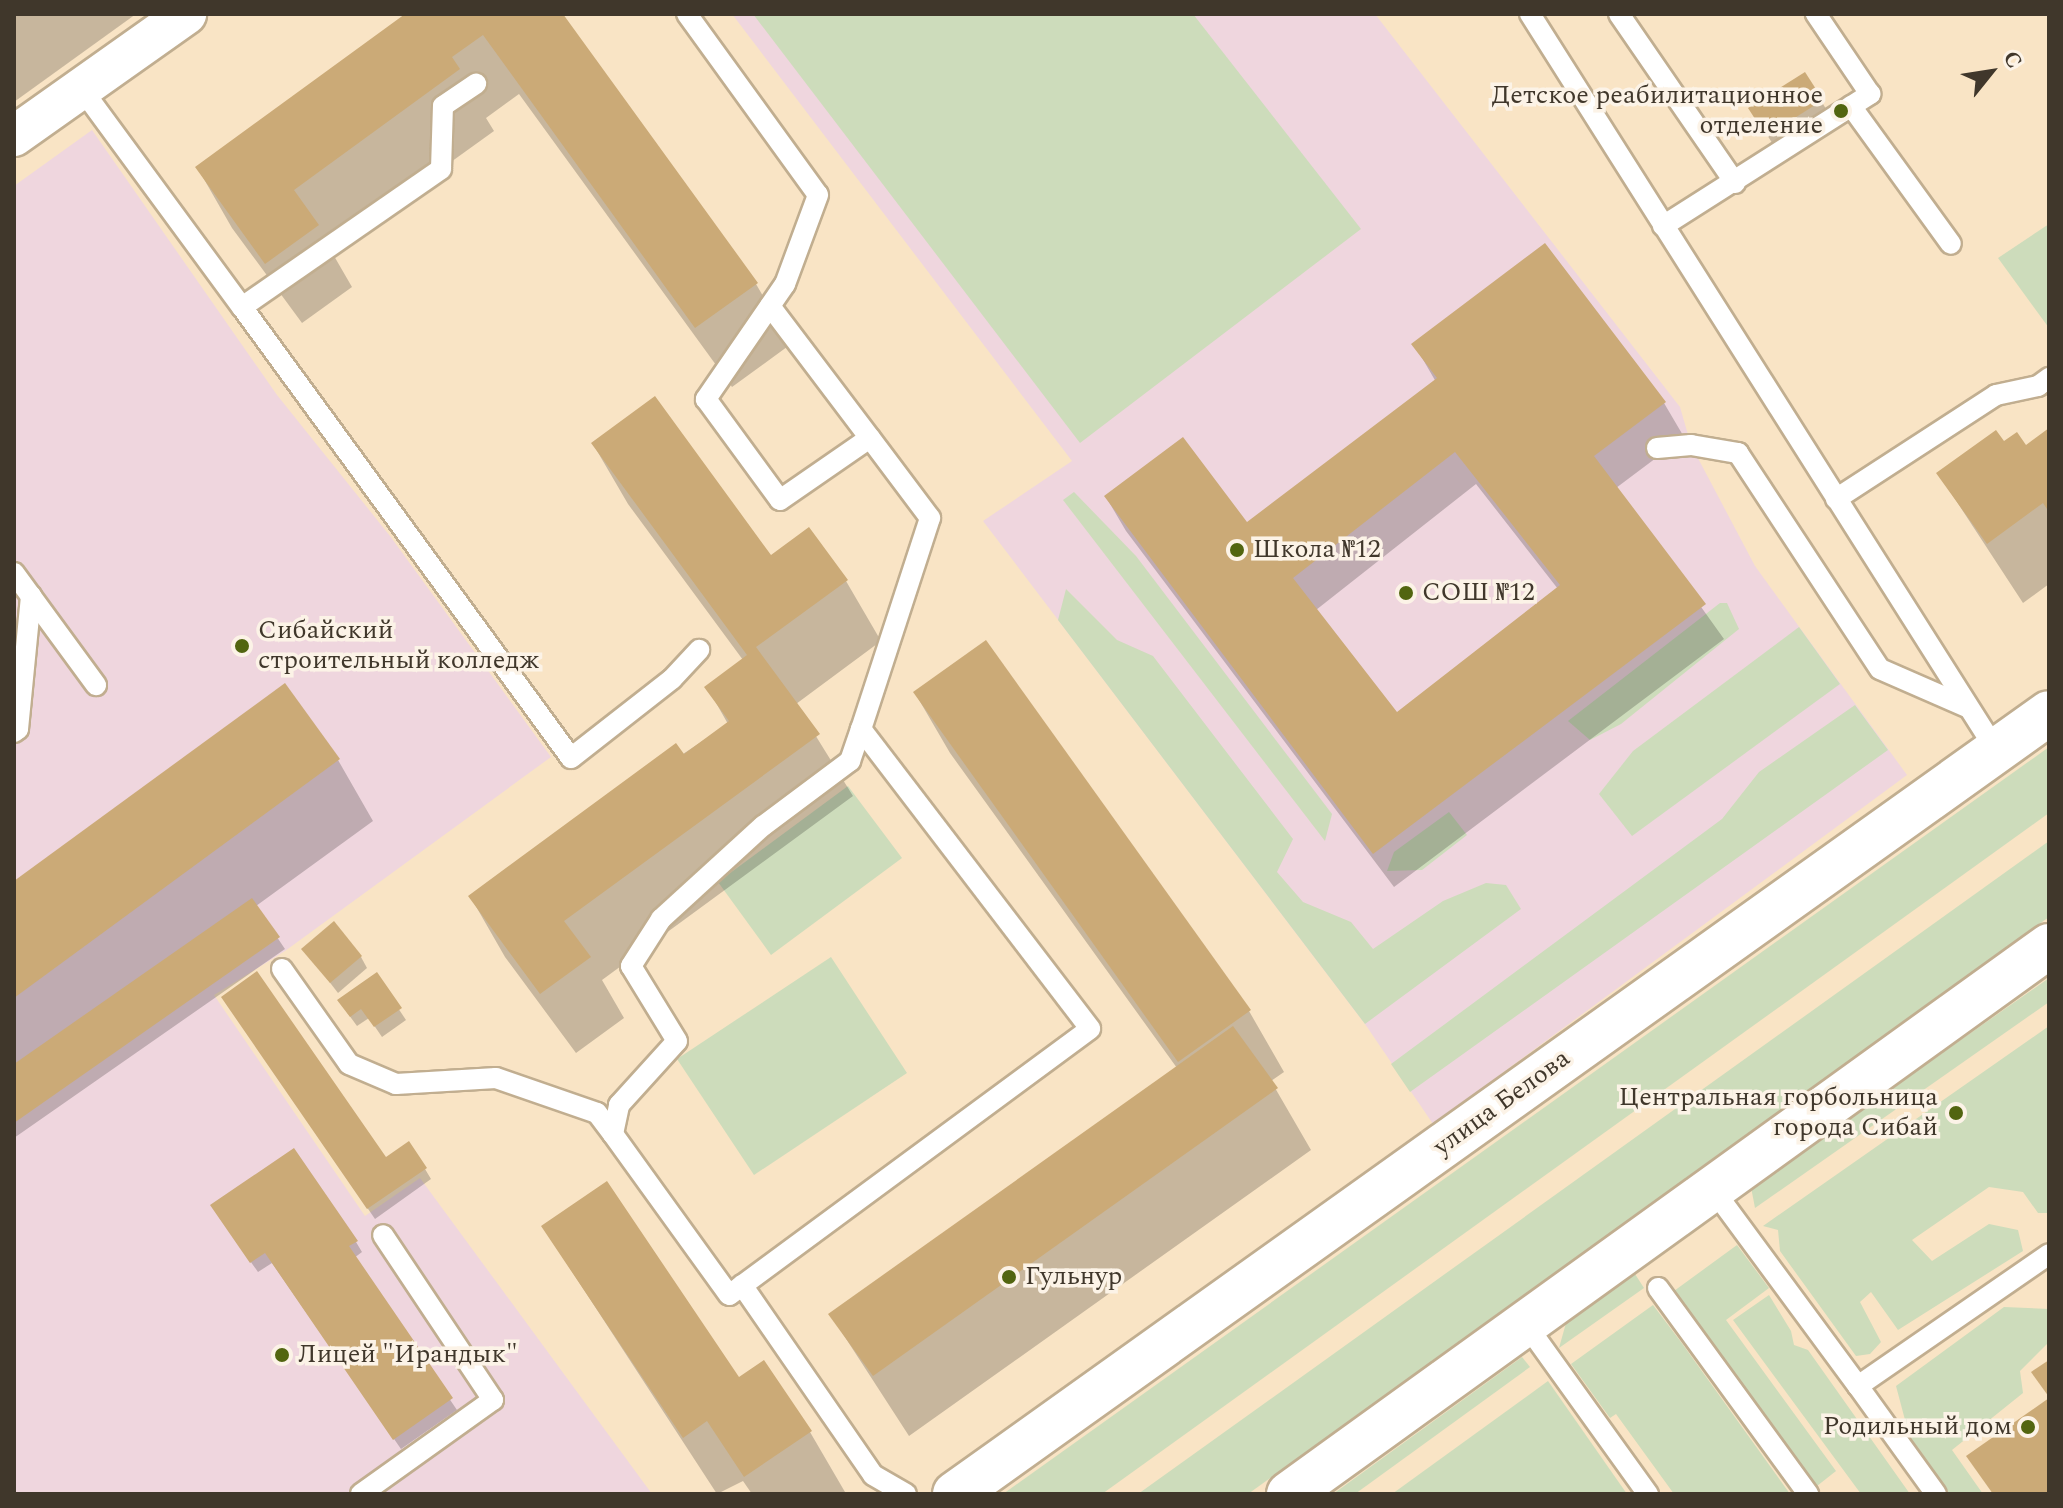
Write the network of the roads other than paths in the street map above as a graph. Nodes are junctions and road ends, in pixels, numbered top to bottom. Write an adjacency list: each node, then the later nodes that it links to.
1 (186, 14): 7 (street)
2 (687, 14): 13 (lane)
3 (1530, 14): 11 (lane)
4 (1619, 14): 10 (lane)
5 (1816, 14): 8 (lane)
6 (476, 84): 14 (lane)
7 (81, 88): 9 (street); 14 (lane)
8 (1851, 106): 10 (lane); 12 (lane)
9 (14, 136)
10 (1735, 183): 11 (lane)
11 (1663, 226): 18 (lane)
12 (1951, 244)
13 (770, 306): 16 (lane); 16 (lane)
14 (242, 307): 21 (lane)
15 (2049, 378): 18 (lane)
16 (870, 438): 25 (lane)
17 (1657, 448): 23 (lane)
18 (1836, 499): 23 (lane)
19 (14, 573): 20 (lane)
20 (31, 596): 22 (lane); 26 (lane)
21 (699, 650)
22 (96, 685)
23 (1967, 707): 27 (lane)
24 (2049, 713): 27 (main road, улица Белова)
25 (861, 729): 30 (lane); 34 (lane)
26 (14, 732)
27 (1996, 750): 40 (main road, улица Белова)
28 (2049, 946): 31 (main road)
29 (282, 969): 30 (lane)
30 (613, 1134): 34 (lane)
31 (1712, 1188): 36 (main road); 37 (lane)
32 (383, 1235): 38 (lane)
33 (2049, 1254): 37 (lane)
34 (742, 1285): 39 (lane)
35 (1658, 1288): 43 (lane)
36 (1525, 1323): 41 (main road); 42 (lane)
37 (1858, 1386): 44 (lane)
38 (361, 1494)
39 (906, 1494)
40 (955, 1494)
41 (1289, 1494)
42 (1648, 1494)
43 (1808, 1494)
44 (1936, 1494)

